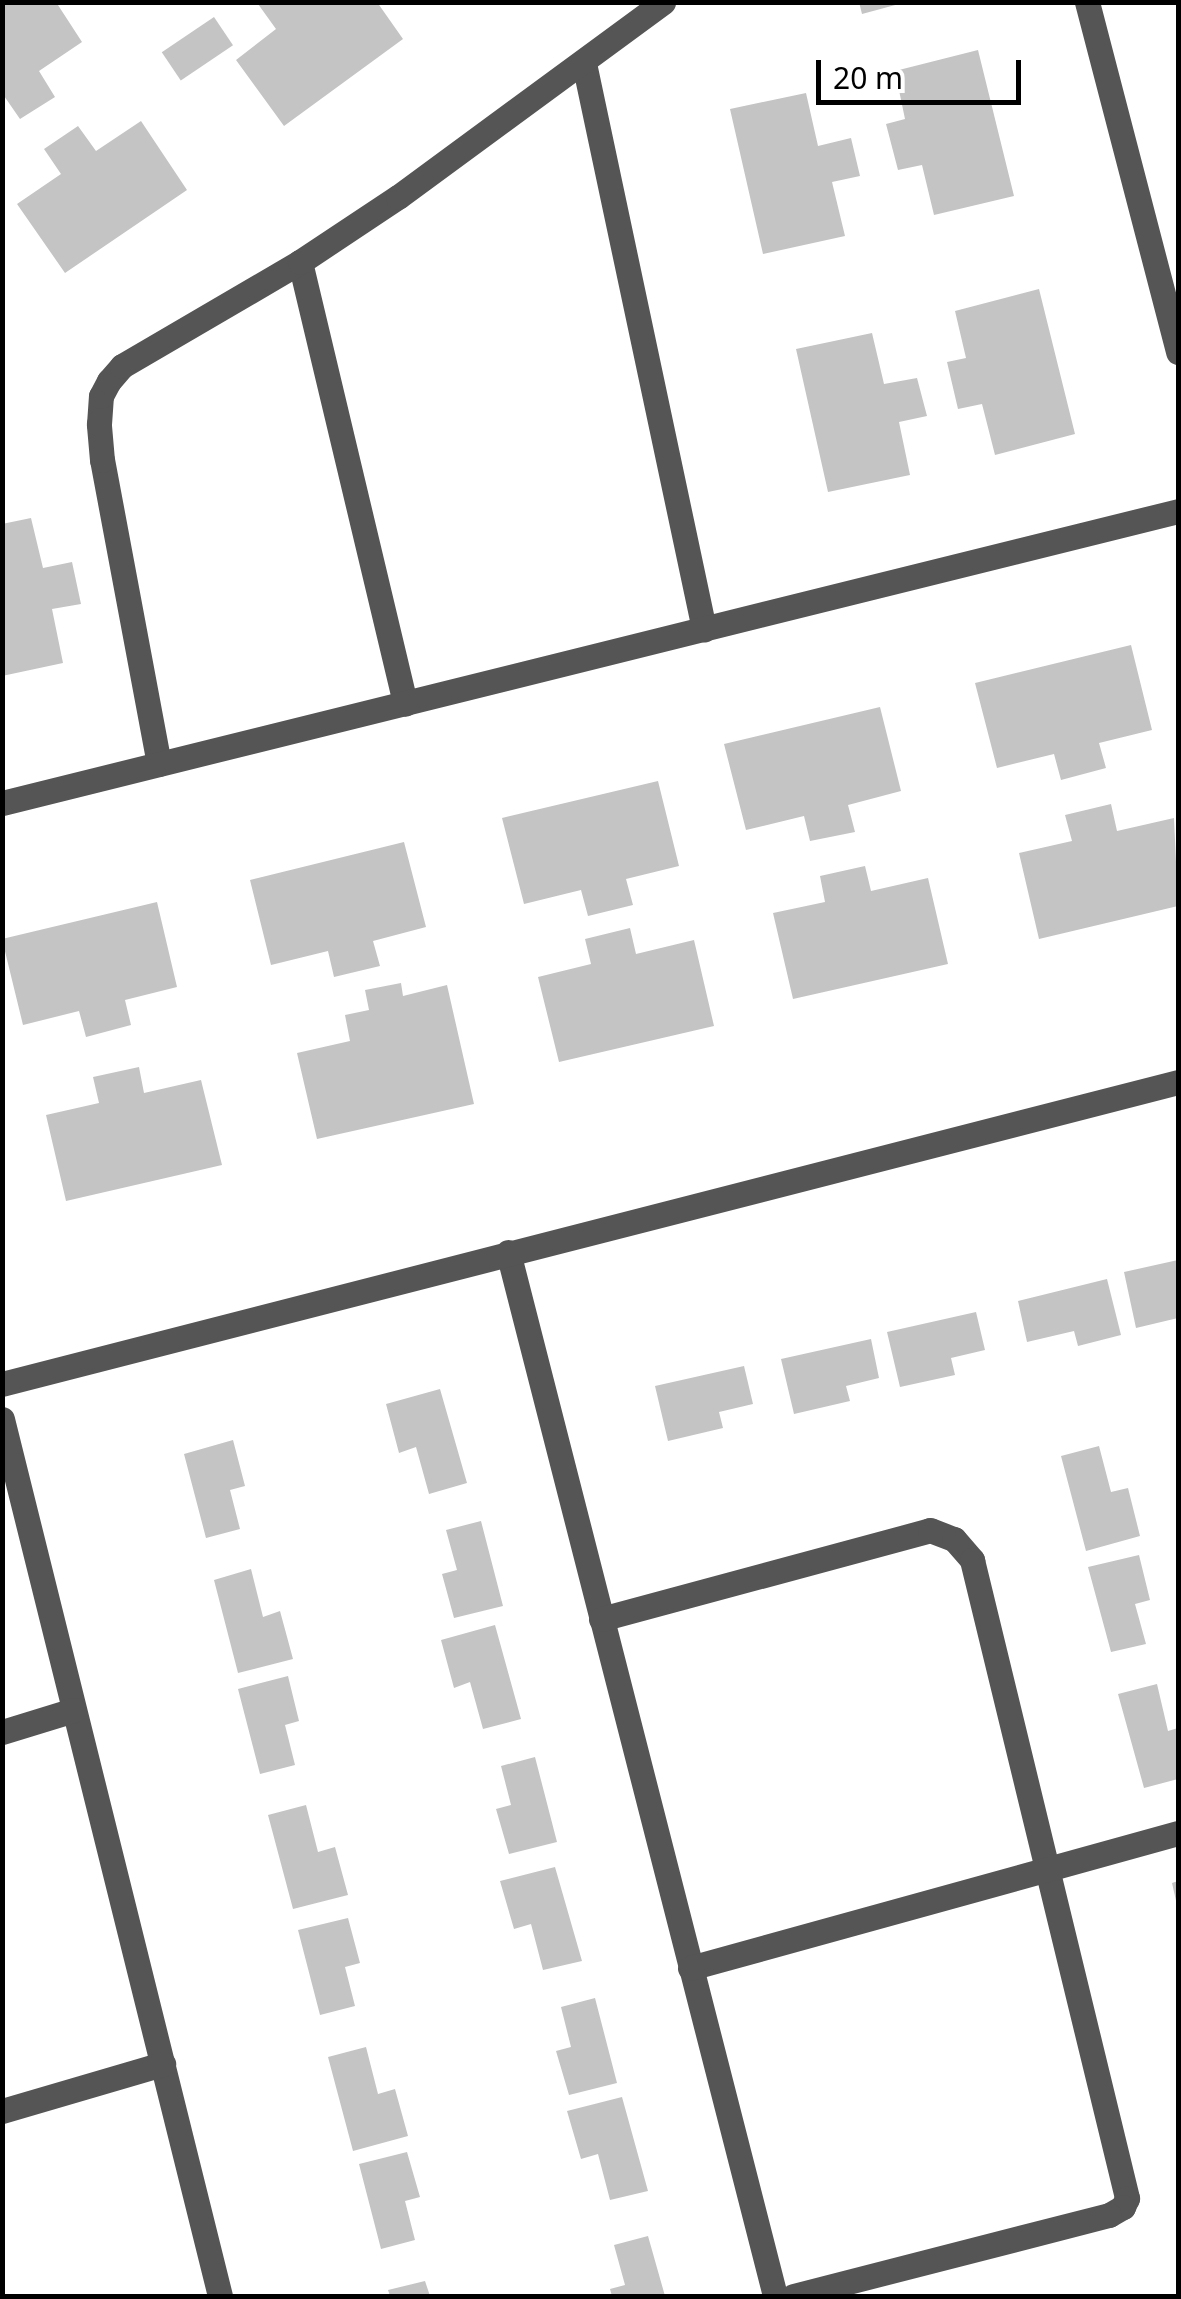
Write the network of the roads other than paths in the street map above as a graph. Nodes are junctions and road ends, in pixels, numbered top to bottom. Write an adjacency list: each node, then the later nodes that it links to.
1 (664, 2): 3 (street)
2 (1087, 2): 5 (street)
3 (584, 64): 4 (street); 7 (street)
4 (300, 262): 8 (street); 9 (street)
5 (1178, 352)
6 (1178, 511): 7 (street)
7 (704, 629): 8 (street)
8 (405, 704): 9 (street)
9 (159, 764): 10 (street)
10 (2, 803)
11 (1178, 1082): 12 (street)
12 (508, 1252): 13 (street); 15 (street)
13 (2, 1384)
14 (2, 1419): 16 (street)
15 (600, 1618): 19 (street); 20 (street)
16 (74, 1710): 17 (street); 21 (street)
17 (2, 1732)
18 (1178, 1833): 19 (street)
19 (1044, 1868): 20 (street); 25 (street)
20 (690, 1968): 24 (street)
21 (162, 2064): 22 (street); 23 (street)
22 (2, 2111)
23 (220, 2296)
24 (775, 2296)
25 (793, 2296)

